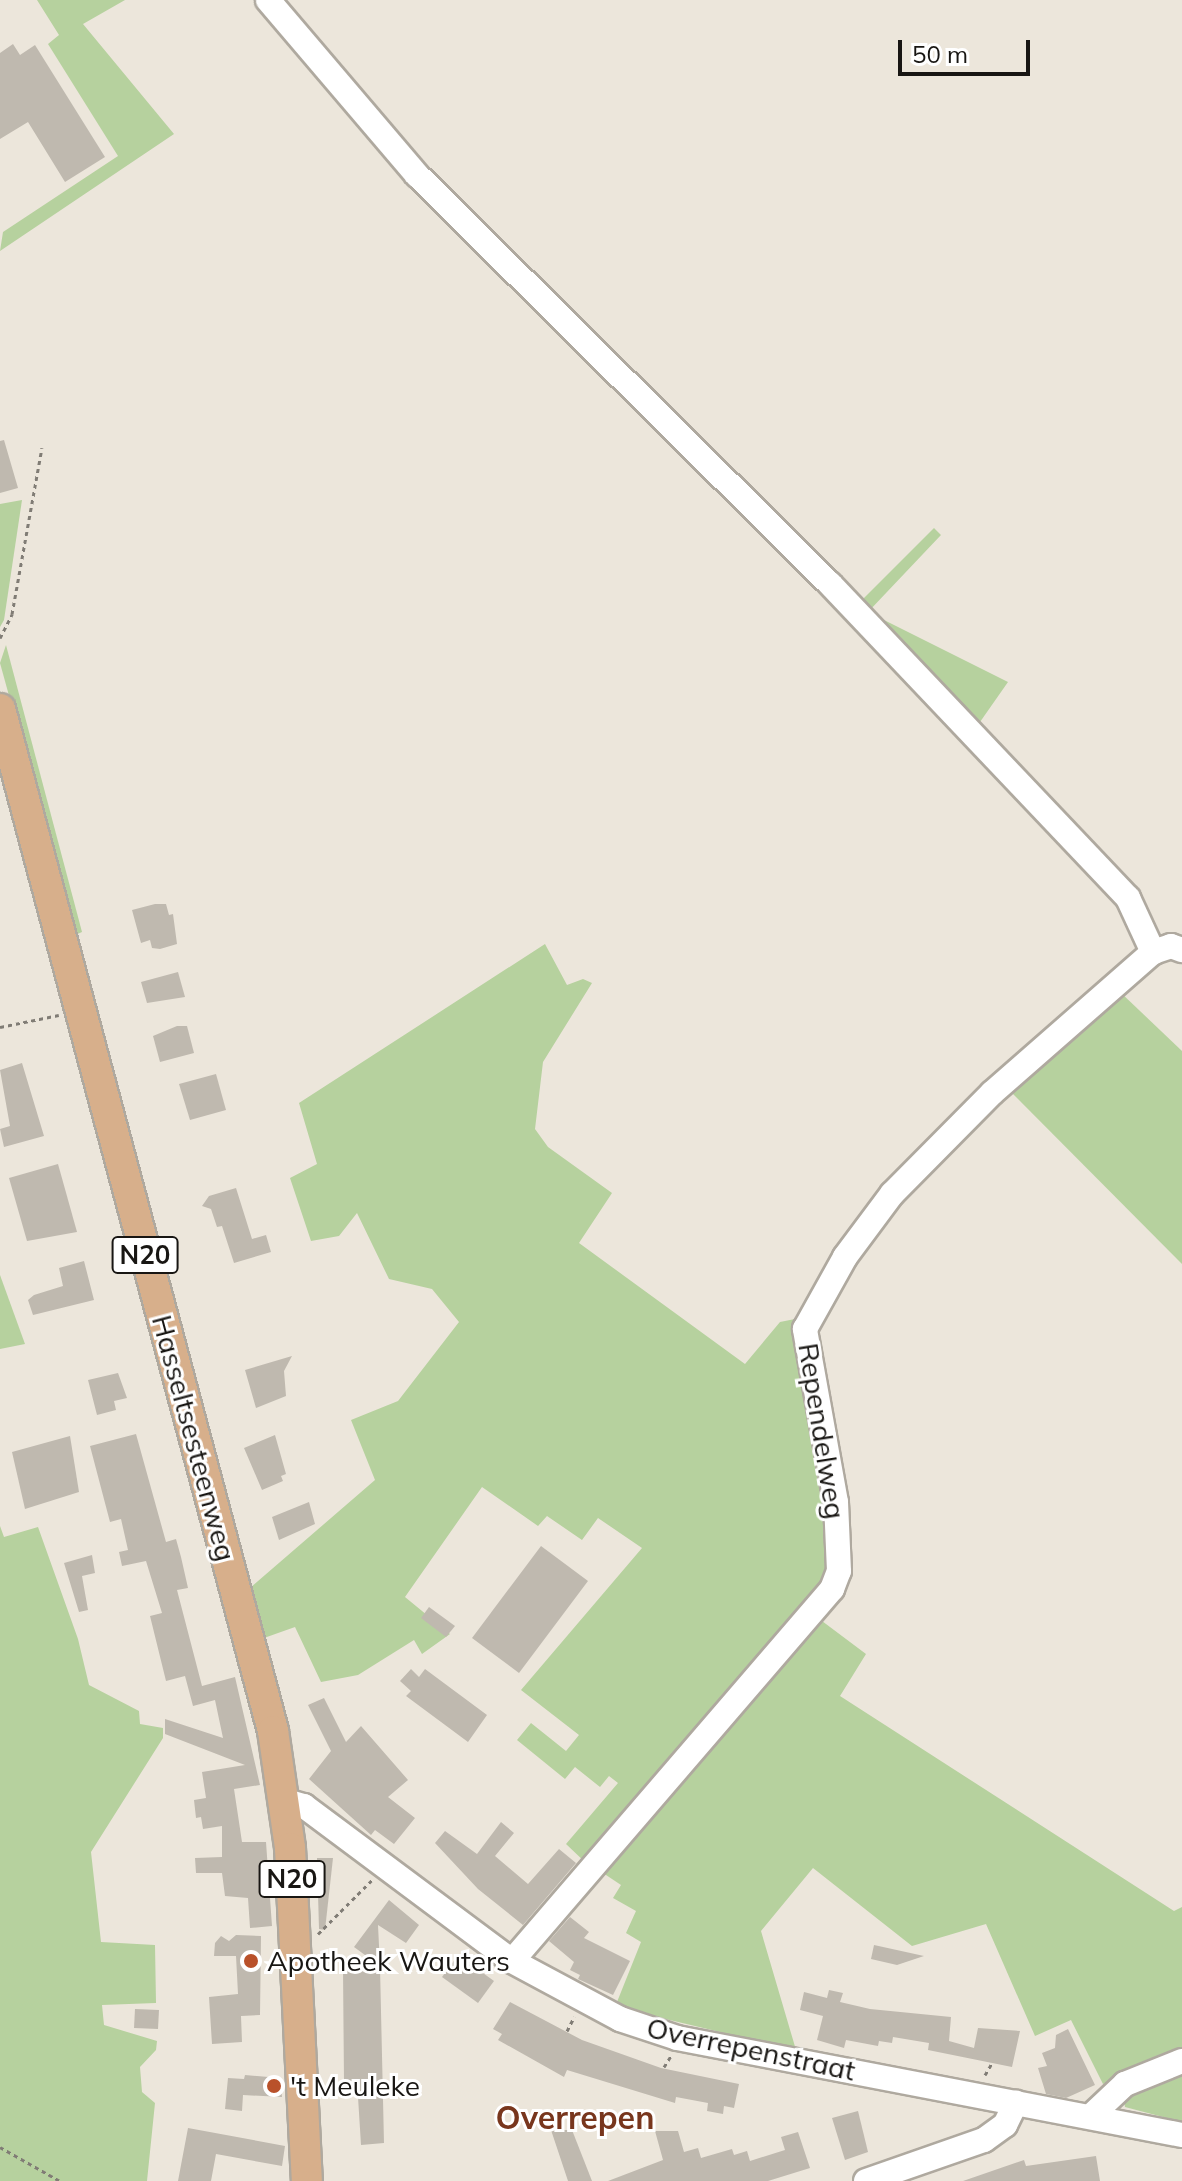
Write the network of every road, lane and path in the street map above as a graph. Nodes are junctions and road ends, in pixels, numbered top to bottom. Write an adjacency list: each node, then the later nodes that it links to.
1 (268, 0): 6 (street)
2 (42, 448): 3 (path)
3 (0, 638)
4 (0, 709): 7 (main road, Hasseltsesteenweg / N20)
5 (1182, 950): 6 (street)
6 (1153, 952): 12 (street, Rependelweg)
7 (80, 1010): 8 (path); 9 (main road, Hasseltsesteenweg / N20)
8 (0, 1027)
9 (286, 1801): 10 (street, Overrepenstraat); 11 (main road, Hasseltsesteenweg / N20)
10 (386, 1866): 11 (path); 12 (street, Overrepenstraat)
11 (296, 1957): 25 (main road, Hasseltsesteenweg / N20)
12 (512, 1961): 20 (street, Overrepenstraat)
13 (574, 2017): 14 (path)
14 (567, 2031)
15 (672, 2052): 18 (path)
16 (1182, 2061): 21 (street)
17 (992, 2063): 19 (path)
18 (664, 2067)
19 (978, 2079)
20 (1016, 2102): 21 (street, Overrepenstraat); 26 (street)
21 (1091, 2116): 22 (street, Overrepenstraat)
22 (1182, 2135)
23 (0, 2147): 24 (path)
24 (60, 2181)
25 (307, 2181)
26 (866, 2181)

